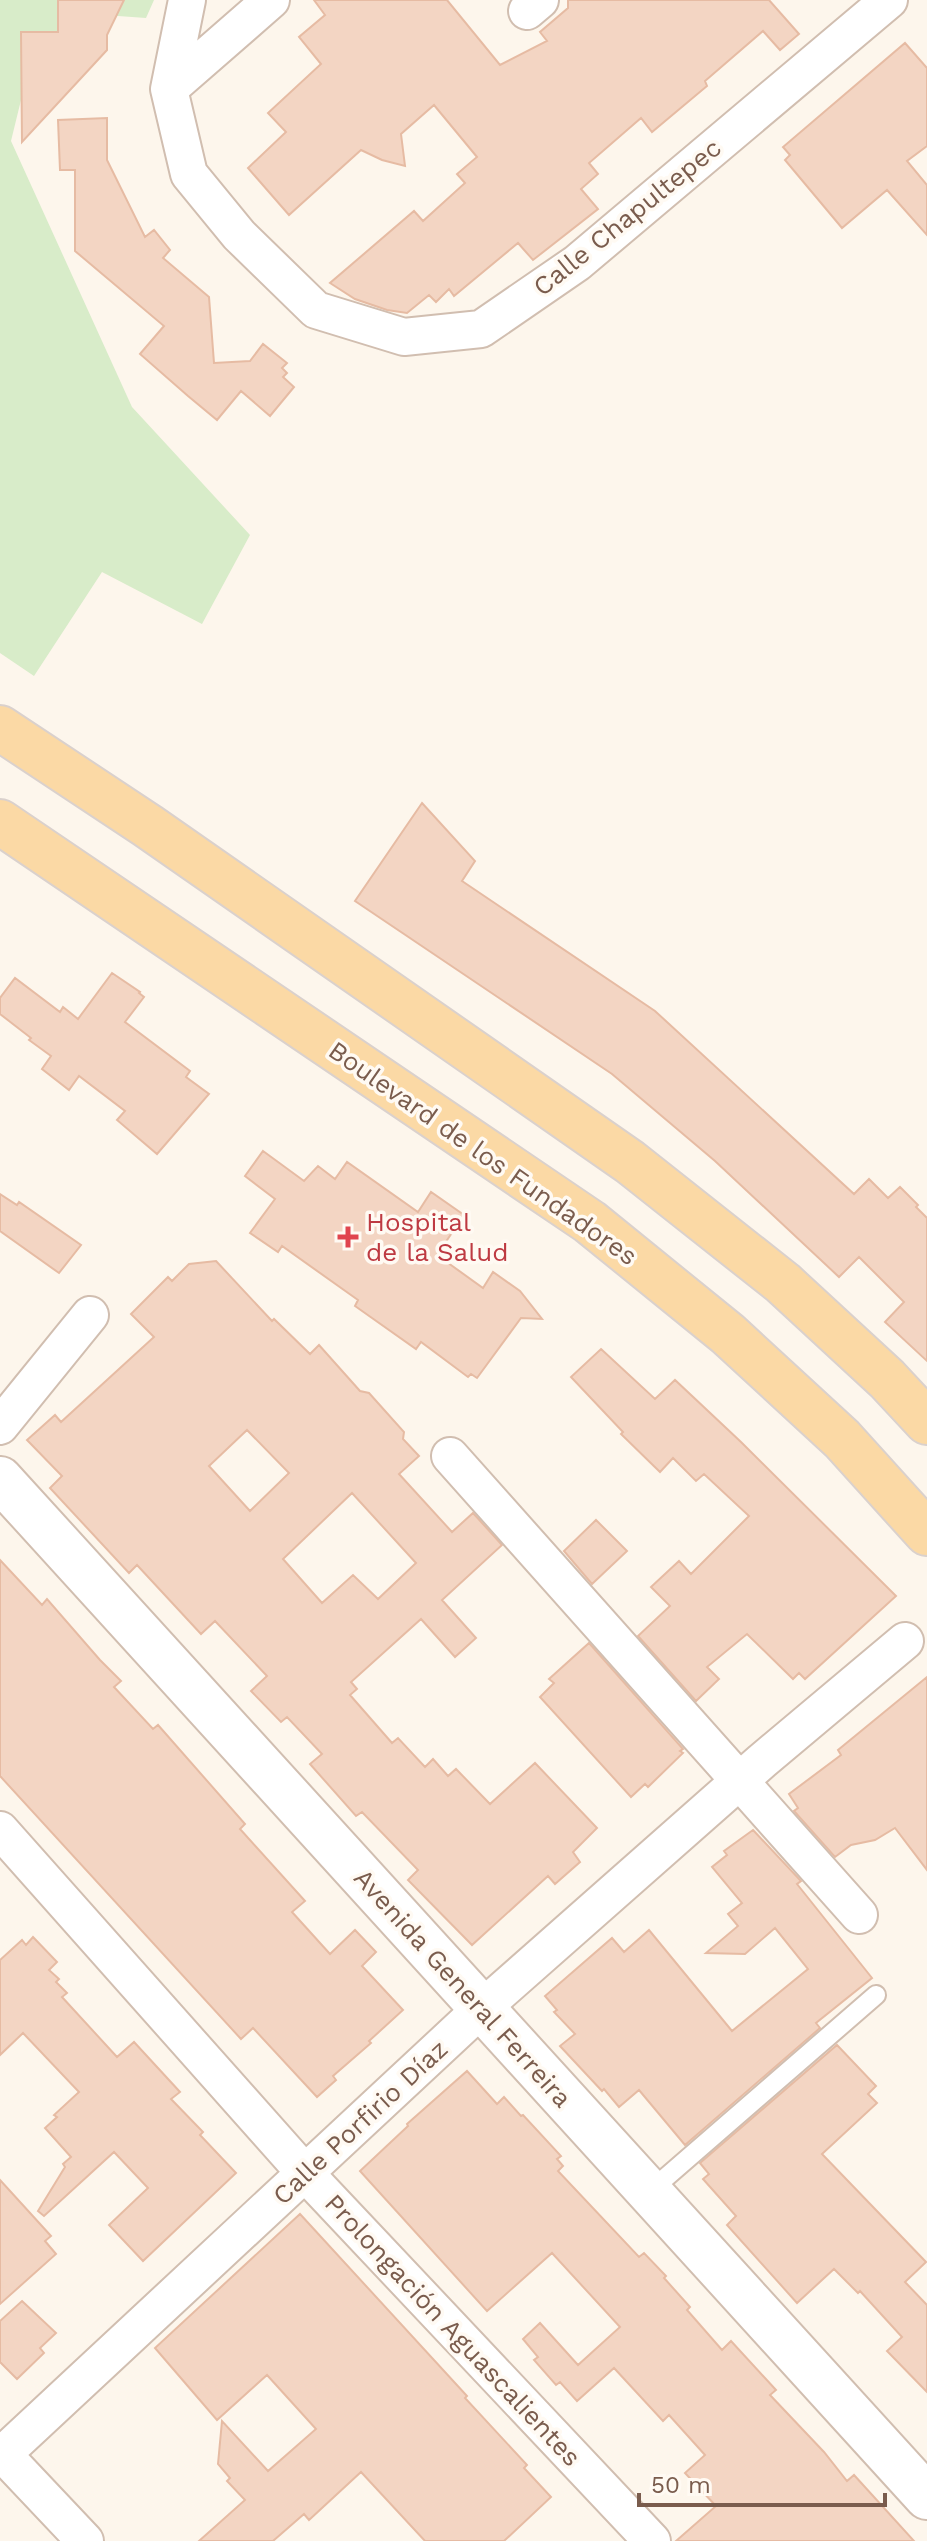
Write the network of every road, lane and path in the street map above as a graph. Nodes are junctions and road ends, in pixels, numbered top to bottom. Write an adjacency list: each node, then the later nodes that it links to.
1 (187, 0): 4 (street)
2 (271, 0): 4 (street)
3 (889, 0): 4 (street, Calle Chapultepec)
4 (169, 89)
5 (0, 728): 8 (main road)
6 (0, 822): 12 (main road, Boulevard de los Fundadores)
7 (90, 1315): 9 (street)
8 (927, 1422)
9 (0, 1426)
10 (450, 1456): 14 (street)
11 (0, 1479): 18 (street, Avenida General Ferreira)
12 (927, 1533)
13 (905, 1641): 14 (street, Calle Porfirio Díaz)
14 (738, 1781): 16 (street); 18 (street, Calle Porfirio Díaz)
15 (0, 1830): 19 (street, Prolongación Aguascalientes)
16 (859, 1915)
17 (876, 1995): 20 (lane)
18 (481, 2009): 19 (street, Calle Porfirio Díaz); 20 (street, Avenida General Ferreira)
19 (305, 2173): 21 (street, Calle Porfirio Díaz); 24 (street, Prolongación Aguascalientes)
20 (649, 2192): 22 (street, Avenida General Ferreira)
21 (1, 2452): 23 (street)
22 (927, 2497)
23 (85, 2541)
24 (652, 2541)

